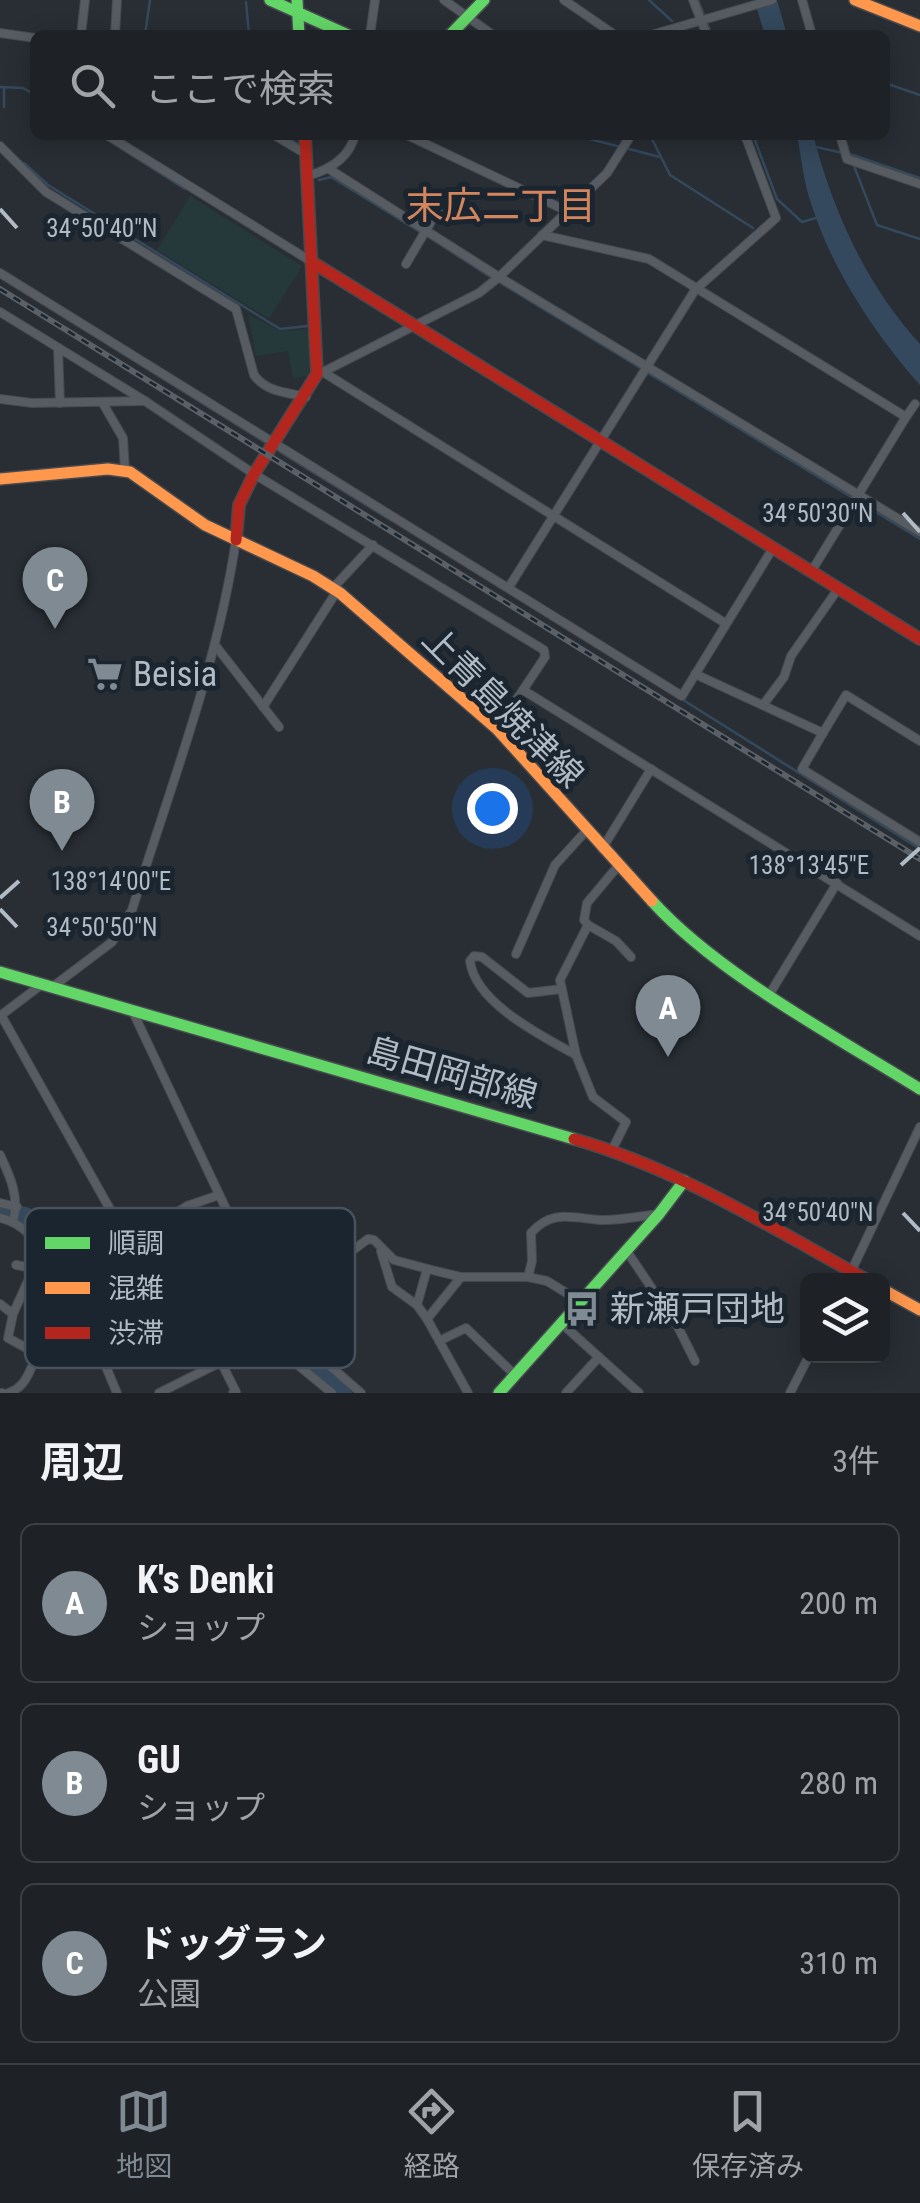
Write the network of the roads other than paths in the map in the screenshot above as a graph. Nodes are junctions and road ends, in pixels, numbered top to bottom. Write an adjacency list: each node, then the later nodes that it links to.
1 (85, 0): 16 (street)
2 (117, 0): 17 (street)
3 (270, 0): 12 (main road)
4 (375, 0): 19 (street)
5 (444, 0): 13 (street)
6 (484, 0): 13 (main road)
7 (564, 0): 22 (street)
8 (693, 0): 15 (street)
9 (772, 0): 15 (street)
10 (802, 0): 26 (street)
11 (855, 0): 14 (main road)
12 (297, 6): 18 (main road)
13 (467, 18): 20 (main road); 21 (street)
14 (918, 21)
15 (698, 22): 23 (street); 24 (street); 25 (street)
16 (82, 30)
17 (115, 30)
18 (339, 30)
19 (371, 30)
20 (455, 30)
21 (485, 30)
22 (608, 30)
23 (669, 30)
24 (692, 30)
25 (704, 30)
26 (811, 30)
27 (0, 33): 28 (street)
28 (30, 37)
29 (115, 140): 46 (street)
30 (282, 140): 38 (street)
31 (305, 140): 38 (main road)
32 (354, 140): 39 (street)
33 (418, 140): 43 (street)
34 (628, 140): 43 (street)
35 (747, 140): 50 (street)
36 (841, 140): 41 (street)
37 (0, 146): 56 (street)
38 (306, 154): 40 (main road)
39 (329, 169): 40 (street); 44 (street)
40 (307, 176): 46 (main road)
41 (920, 184)
42 (444, 198): 44 (street)
43 (567, 211): 45 (street)
44 (424, 233): 47 (street); 49 (street)
45 (542, 235): 49 (street); 50 (street)
46 (312, 262): 52 (main road); 55 (main road)
47 (406, 264)
48 (0, 273): 64 (street)
49 (495, 280): 52 (street); 54 (street)
50 (696, 290): 54 (street); 62 (street)
51 (0, 312): 53 (street)
52 (415, 326): 55 (street); 63 (main road)
53 (58, 348): 58 (street); 59 (street)
54 (648, 368): 63 (street); 68 (street)
55 (320, 373): 56 (main road); 69 (street)
56 (306, 397): 64 (main road)
57 (0, 399): 59 (street)
58 (145, 401): 60 (street); 66 (street)
59 (60, 402): 60 (street)
60 (102, 402): 65 (street)
61 (914, 404): 62 (street)
62 (906, 417): 68 (street)
63 (601, 440): 69 (street); 73 (main road)
64 (275, 444): 66 (main road); 75 (street)
65 (125, 471): 67 (main road); 71 (main road, 上青島焼津線)
66 (254, 474): 71 (main road); 72 (street)
67 (0, 479)
68 (859, 494): 70 (street); 74 (street)
69 (552, 516): 75 (street); 78 (street)
70 (920, 532)
71 (236, 540): 77 (main road, 上青島焼津線); 80 (street)
72 (373, 546): 77 (street); 82 (street)
73 (772, 548): 74 (main road); 78 (street)
74 (811, 572): 76 (main road)
75 (508, 587): 81 (street)
76 (838, 588): 79 (main road); 84 (street)
77 (335, 590): 83 (street); 86 (main road, 上青島焼津線)
78 (726, 623): 81 (street)
79 (920, 639)
80 (215, 646): 83 (street); 100 (street)
81 (695, 674): 84 (street)
82 (523, 690): 86 (street); 89 (street)
83 (263, 706): 85 (street)
84 (764, 706): 87 (street)
85 (280, 727)
86 (496, 729): 90 (main road, 上青島焼津線)
87 (823, 733): 88 (street); 91 (street)
88 (920, 741)
89 (652, 769): 92 (street); 94 (street)
90 (586, 831): 92 (main road, 上青島焼津線); 97 (street)
91 (920, 842)
92 (602, 849): 93 (main road, 上青島焼津線)
93 (618, 866): 95 (street); 102 (main road, 上青島焼津線)
94 (837, 883): 96 (street); 102 (street)
95 (588, 926): 98 (street); 101 (street)
96 (920, 936)
97 (516, 954)
98 (631, 957)
99 (0, 972): 100 (main road, 島田岡部線)
100 (46, 986): 103 (main road, 島田岡部線); 104 (street)
101 (562, 989): 105 (street); 105 (street)
102 (769, 994): 106 (main road, 上青島焼津線)
103 (132, 1010): 108 (main road, 島田岡部線); 111 (street)
104 (1, 1016): 114 (street)
105 (576, 1055): 108 (street)
106 (920, 1089)
107 (920, 1127): 128 (street)
108 (612, 1150): 110 (main road, 島田岡部線)
109 (0, 1155): 113 (street)
110 (684, 1180): 117 (main road); 127 (main road, 島田岡部線)
111 (219, 1195): 115 (street); 116 (street)
112 (0, 1203): 113 (street)
113 (18, 1206): 119 (street)
114 (109, 1208)
115 (183, 1208)
116 (225, 1208)
117 (659, 1214): 123 (main road); 130 (street)
118 (0, 1218): 119 (street)
119 (13, 1221): 120 (street)
120 (25, 1230)
121 (378, 1245): 122 (street); 126 (street); 135 (street)
122 (355, 1249)
123 (626, 1250): 133 (main road); 143 (street)
124 (25, 1265): 125 (street)
125 (16, 1266)
126 (427, 1269): 129 (street); 135 (street)
127 (844, 1273)
128 (850, 1273)
129 (461, 1276): 130 (street); 138 (street)
130 (528, 1278): 133 (street)
131 (25, 1288): 137 (street)
132 (890, 1293): 136 (main road)
133 (580, 1302): 139 (main road)
134 (0, 1304): 137 (street)
135 (417, 1305): 138 (street)
136 (920, 1310)
137 (14, 1314): 141 (street)
138 (427, 1318): 140 (street)
139 (561, 1323): 142 (street); 151 (main road)
140 (439, 1340): 151 (street); 158 (street)
141 (25, 1347)
142 (599, 1357): 160 (street); 161 (street)
143 (695, 1361)
144 (805, 1363): 162 (street)
145 (32, 1368): 152 (street)
146 (106, 1368): 153 (street)
147 (209, 1368): 154 (street)
148 (224, 1368): 155 (street)
149 (301, 1368): 156 (street)
150 (332, 1368): 157 (street)
151 (516, 1374): 159 (main road)
152 (3, 1393)
153 (116, 1393)
154 (159, 1393)
155 (233, 1393)
156 (332, 1393)
157 (361, 1393)
158 (468, 1393)
159 (499, 1393)
160 (566, 1393)
161 (639, 1393)
162 (790, 1393)

